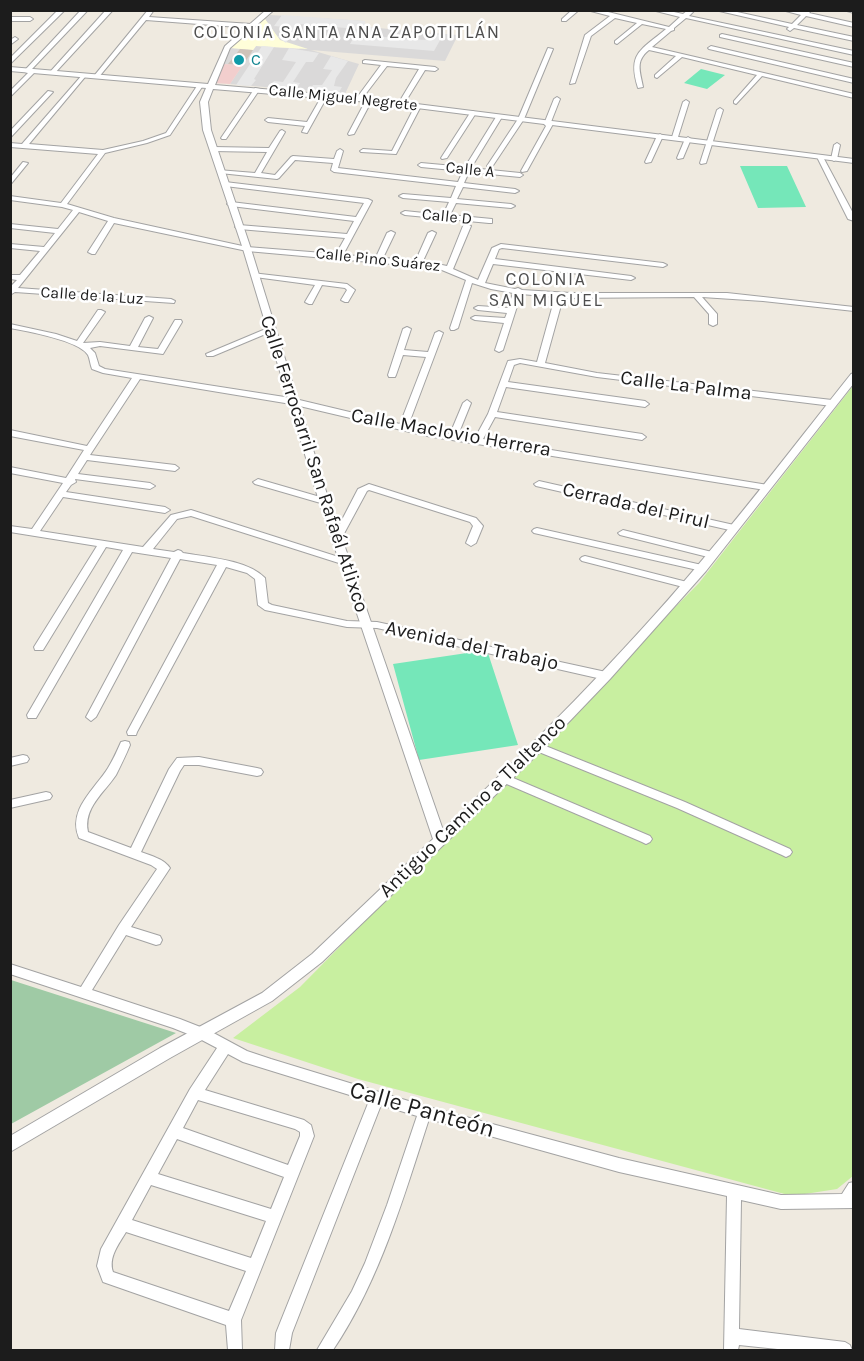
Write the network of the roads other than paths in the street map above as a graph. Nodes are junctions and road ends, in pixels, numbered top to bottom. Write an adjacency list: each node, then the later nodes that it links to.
1 (62, 10): 35 (street)
2 (86, 10): 43 (street)
3 (110, 10): 44 (street)
4 (151, 10): 15 (street)
5 (271, 10): 21 (street, Calle Ferrocarril San Rafaél Atlixco)
6 (576, 10): 18 (street)
7 (590, 10): 13 (street)
8 (655, 10): 14 (street)
9 (692, 10): 14 (street)
10 (718, 10): 22 (street)
11 (785, 10): 12 (street)
12 (807, 13): 20 (street); 22 (street)
13 (614, 16): 19 (street); 50 (street)
14 (685, 17): 23 (street); 25 (street)
15 (145, 18): 21 (street); 48 (street)
16 (10, 19): 17 (street)
17 (30, 19)
18 (564, 20)
19 (641, 22): 23 (street); 27 (street)
20 (854, 25)
21 (251, 26): 51 (street, Calle Ferrocarril San Rafaél Atlixco)
22 (792, 26): 25 (street); 26 (street)
23 (672, 29): 29 (street)
24 (722, 36): 28 (street)
25 (781, 38): 28 (street); 32 (street)
26 (854, 39)
27 (617, 42)
28 (771, 46): 34 (street); 38 (street)
29 (650, 48): 33 (street); 53 (street)
30 (711, 48): 34 (street)
31 (550, 49): 69 (street)
32 (854, 53)
33 (680, 56): 42 (street); 47 (street)
34 (759, 59): 42 (street); 49 (street)
35 (10, 62)
36 (365, 62): 37 (street)
37 (385, 64): 39 (street); 59 (street)
38 (854, 65)
39 (423, 68): 41 (street); 64 (street)
40 (10, 69): 43 (street, Calle Miguel Negrete)
41 (435, 69)
42 (747, 70): 45 (street)
43 (30, 71): 44 (street, Calle Miguel Negrete); 57 (street)
44 (52, 73): 46 (street, Calle Miguel Negrete)
45 (761, 74): 56 (street); 63 (street)
46 (83, 76): 48 (street, Calle Miguel Negrete); 84 (street)
47 (657, 76)
48 (96, 77): 52 (street, Calle Miguel Negrete)
49 (854, 81)
50 (572, 83)
51 (210, 86): 52 (street, Calle Miguel Negrete); 54 (street, Calle Miguel Negrete); 85 (street, Calle Ferrocarril San Rafaél Atlixco)
52 (200, 87): 89 (street)
53 (640, 87)
54 (257, 89): 58 (street, Calle Miguel Negrete); 79 (street)
55 (50, 92): 76 (street)
56 (852, 93)
57 (10, 95)
58 (325, 95): 59 (street, Calle Miguel Negrete); 71 (street)
59 (359, 99): 61 (street, Calle Miguel Negrete)
60 (557, 99): 72 (street)
61 (369, 100): 64 (street, Calle Miguel Negrete); 75 (street)
62 (686, 102): 78 (street)
63 (736, 102)
64 (400, 104): 65 (street, Calle Miguel Negrete)
65 (418, 106): 67 (street, Calle Miguel Negrete); 88 (street)
66 (720, 110): 81 (street)
67 (473, 113): 68 (street, Calle Miguel Negrete); 91 (street)
68 (499, 117): 69 (street, Calle Miguel Negrete); 102 (street)
69 (520, 119): 72 (street, Calle Miguel Negrete); 100 (street)
70 (268, 120): 71 (street)
71 (309, 124): 74 (street)
72 (548, 124): 77 (street, Calle Miguel Negrete); 102 (street, Calle A)
73 (282, 132): 86 (street)
74 (305, 132)
75 (351, 134)
76 (10, 136)
77 (660, 136): 78 (street, Calle Miguel Negrete); 96 (street)
78 (675, 137): 80 (street, Calle Miguel Negrete)
79 (224, 138)
80 (688, 139): 81 (street, Calle Miguel Negrete); 92 (street)
81 (711, 141): 90 (street, Calle Miguel Negrete); 98 (street)
82 (10, 145): 84 (street)
83 (837, 145): 93 (street)
84 (24, 146): 89 (street)
85 (213, 148): 86 (street); 103 (street, Calle Ferrocarril San Rafaél Atlixco)
86 (271, 150): 104 (street)
87 (340, 151): 94 (street)
88 (363, 151)
89 (103, 152): 115 (street)
90 (820, 157): 93 (street, Calle Miguel Negrete); 122 (street)
91 (444, 158)
92 (680, 158)
93 (834, 159): 95 (street, Calle Miguel Negrete)
94 (335, 161): 103 (street); 106 (street)
95 (854, 161)
96 (648, 162)
97 (25, 163): 105 (street)
98 (703, 163)
99 (421, 165): 101 (street, Calle A)
100 (490, 166)
101 (450, 168): 102 (street, Calle A); 106 (street)
102 (467, 169): 108 (street)
103 (220, 171): 107 (street, Calle Ferrocarril San Rafaél Atlixco)
104 (258, 172)
105 (10, 183)
106 (442, 183): 108 (street); 112 (street)
107 (225, 184): 114 (street, Calle Ferrocarril San Rafaél Atlixco); 121 (street)
108 (460, 185): 109 (street); 113 (street)
109 (515, 190)
110 (403, 196): 112 (street)
111 (10, 198): 115 (street, Calle Pino Suárez)
112 (433, 198): 113 (street); 119 (street)
113 (452, 200): 116 (street); 120 (street)
114 (231, 204): 121 (street); 127 (street, Calle Ferrocarril San Rafaél Atlixco)
115 (63, 205): 117 (street, Calle Pino Suárez)
116 (511, 206)
117 (77, 210): 123 (street, Calle Pino Suárez); 128 (street)
118 (405, 213): 119 (street, Calle D)
119 (426, 215): 120 (street, Calle D)
120 (446, 217): 124 (street, Calle D)
121 (359, 219): 131 (street)
122 (852, 219)
123 (112, 220): 134 (street, Calle Pino Suárez); 135 (street)
124 (489, 221)
125 (10, 226): 128 (street)
126 (467, 226): 141 (street)
127 (239, 227): 131 (street); 134 (street, Calle Ferrocarril San Rafaél Atlixco)
128 (59, 231): 133 (street)
129 (432, 232): 138 (street)
130 (391, 233): 137 (street)
131 (350, 236): 136 (street)
132 (10, 246): 133 (street)
133 (45, 249): 144 (street)
134 (247, 249): 136 (street, Calle Pino Suárez); 142 (street, Calle Ferrocarril San Rafaél Atlixco)
135 (92, 252)
136 (340, 254): 137 (street, Calle Pino Suárez)
137 (379, 258): 138 (street, Calle Pino Suárez)
138 (419, 261): 141 (street, Calle Pino Suárez)
139 (490, 261): 140 (street); 145 (street); 148 (street)
140 (663, 265)
141 (450, 268): 146 (street, Calle Pino Suárez)
142 (255, 275): 147 (street); 168 (street, Calle Ferrocarril San Rafaél Atlixco)
143 (10, 277): 144 (street)
144 (23, 278): 150 (street)
145 (631, 278)
146 (470, 279): 148 (street, Calle Pino Suárez); 166 (street)
147 (320, 283): 153 (street); 155 (street)
148 (481, 283): 149 (street, Calle Pino Suárez)
149 (518, 290): 151 (street, Calle Pino Suárez); 158 (street)
150 (12, 292): 154 (street, Calle de la Luz)
151 (560, 294): 152 (street, Calle Pino Suárez); 176 (street)
152 (696, 295): 157 (street, Calle Pino Suárez); 164 (street)
153 (345, 300)
154 (171, 301)
155 (309, 302)
156 (478, 308): 158 (street)
157 (854, 309)
158 (511, 311): 162 (street)
159 (101, 312): 170 (street)
160 (149, 318): 171 (street)
161 (475, 318): 162 (street)
162 (507, 321): 172 (street)
163 (178, 322): 171 (street)
164 (713, 324)
165 (10, 326): 170 (street)
166 (454, 328)
167 (407, 329): 173 (street)
168 (271, 330): 174 (street); 181 (street, Calle Ferrocarril San Rafaél Atlixco)
169 (439, 333): 175 (street)
170 (80, 346): 171 (street); 179 (street, Calle Maclovio Herrera)
171 (133, 348)
172 (499, 350)
173 (399, 352): 175 (street); 177 (street)
174 (210, 354)
175 (430, 355): 186 (street)
176 (540, 365): 180 (street, Calle La Palma); 183 (street, Calle La Palma)
177 (392, 375)
178 (854, 376): 183 (street, Antiguo Camino a Tlaltenco)
179 (137, 377): 181 (street, Calle Maclovio Herrera); 191 (street)
180 (504, 384): 184 (street); 185 (street)
181 (291, 401): 186 (street, Calle Maclovio Herrera); 200 (street, Calle Ferrocarril San Rafaél Atlixco)
182 (467, 403): 189 (street)
183 (832, 403): 198 (street, Antiguo Camino a Tlaltenco)
184 (645, 404)
185 (492, 414): 188 (street); 190 (street)
186 (403, 428): 189 (street, Calle Maclovio Herrera)
187 (10, 433): 191 (street)
188 (642, 436)
189 (453, 437): 190 (street, Calle Maclovio Herrera)
190 (478, 441): 198 (street, Calle Maclovio Herrera)
191 (88, 453): 192 (street); 194 (street)
192 (175, 468)
193 (10, 470): 194 (street)
194 (72, 479): 197 (street); 199 (street)
195 (258, 482): 200 (street)
196 (539, 484): 202 (street, Cerrada del Pirul)
197 (150, 486)
198 (765, 487): 202 (street, Antiguo Camino a Tlaltenco)
199 (62, 494): 201 (street); 205 (street)
200 (324, 501): 207 (street, Calle Ferrocarril San Rafaél Atlixco)
201 (165, 510)
202 (734, 528): 213 (street, Antiguo Camino a Tlaltenco)
203 (10, 529): 205 (street, Avenida del Trabajo)
204 (537, 531): 217 (street)
205 (35, 532): 208 (street, Avenida del Trabajo)
206 (623, 533): 213 (street)
207 (337, 539): 209 (street); 216 (street, Calle Ferrocarril San Rafaél Atlixco)
208 (104, 543): 210 (street, Avenida del Trabajo); 220 (street)
209 (471, 543)
210 (130, 547): 211 (street, Avenida del Trabajo); 222 (street)
211 (147, 549): 212 (street, Avenida del Trabajo); 216 (street)
212 (178, 554): 215 (street, Avenida del Trabajo); 223 (street)
213 (712, 555): 217 (street, Antiguo Camino a Tlaltenco)
214 (585, 559): 218 (street)
215 (224, 562): 219 (street, Avenida del Trabajo); 224 (street)
216 (345, 562): 219 (street, Calle Ferrocarril San Rafaél Atlixco)
217 (702, 568): 218 (street, Antiguo Camino a Tlaltenco)
218 (687, 585): 221 (street, Antiguo Camino a Tlaltenco)
219 (366, 625): 221 (street, Avenida del Trabajo); 233 (street, Calle Ferrocarril San Rafaél Atlixco)
220 (39, 647)
221 (606, 676): 226 (street, Antiguo Camino a Tlaltenco)
222 (32, 715)
223 (91, 717)
224 (132, 732)
225 (125, 745): 236 (street)
226 (538, 747): 230 (street, Antiguo Camino a Tlaltenco); 235 (street)
227 (23, 759): 228 (street)
228 (10, 762)
229 (257, 772): 236 (street)
230 (506, 779): 233 (street, Antiguo Camino a Tlaltenco); 234 (street)
231 (46, 796): 232 (street)
232 (10, 804)
233 (440, 840): 241 (street, Antiguo Camino a Tlaltenco)
234 (646, 840)
235 (786, 852)
236 (134, 855): 237 (street)
237 (123, 929): 238 (street); 240 (street)
238 (156, 940)
239 (10, 969): 240 (street, Calle Panteón)
240 (84, 993): 241 (street, Calle Panteón)
241 (203, 1034): 242 (street, Calle Panteón); 247 (street, Antiguo Camino a Tlaltenco)
242 (226, 1046): 243 (street); 244 (street, Calle Panteón)
243 (195, 1093): 246 (street); 248 (street)
244 (377, 1097): 245 (street, Calle Panteón); 258 (street)
245 (425, 1112): 250 (street, Calle Panteón); 259 (street)
246 (175, 1132): 248 (street); 249 (street)
247 (10, 1144)
248 (292, 1173): 252 (street)
249 (149, 1178): 252 (street); 253 (street)
250 (734, 1190): 251 (street, Calle Panteón); 256 (street)
251 (851, 1197)
252 (273, 1217): 254 (street)
253 (123, 1224): 254 (street); 255 (street)
254 (254, 1266): 255 (street)
255 (233, 1320): 257 (street)
256 (731, 1343): 260 (street)
257 (235, 1350)
258 (282, 1350)
259 (324, 1350)
260 (845, 1350)

